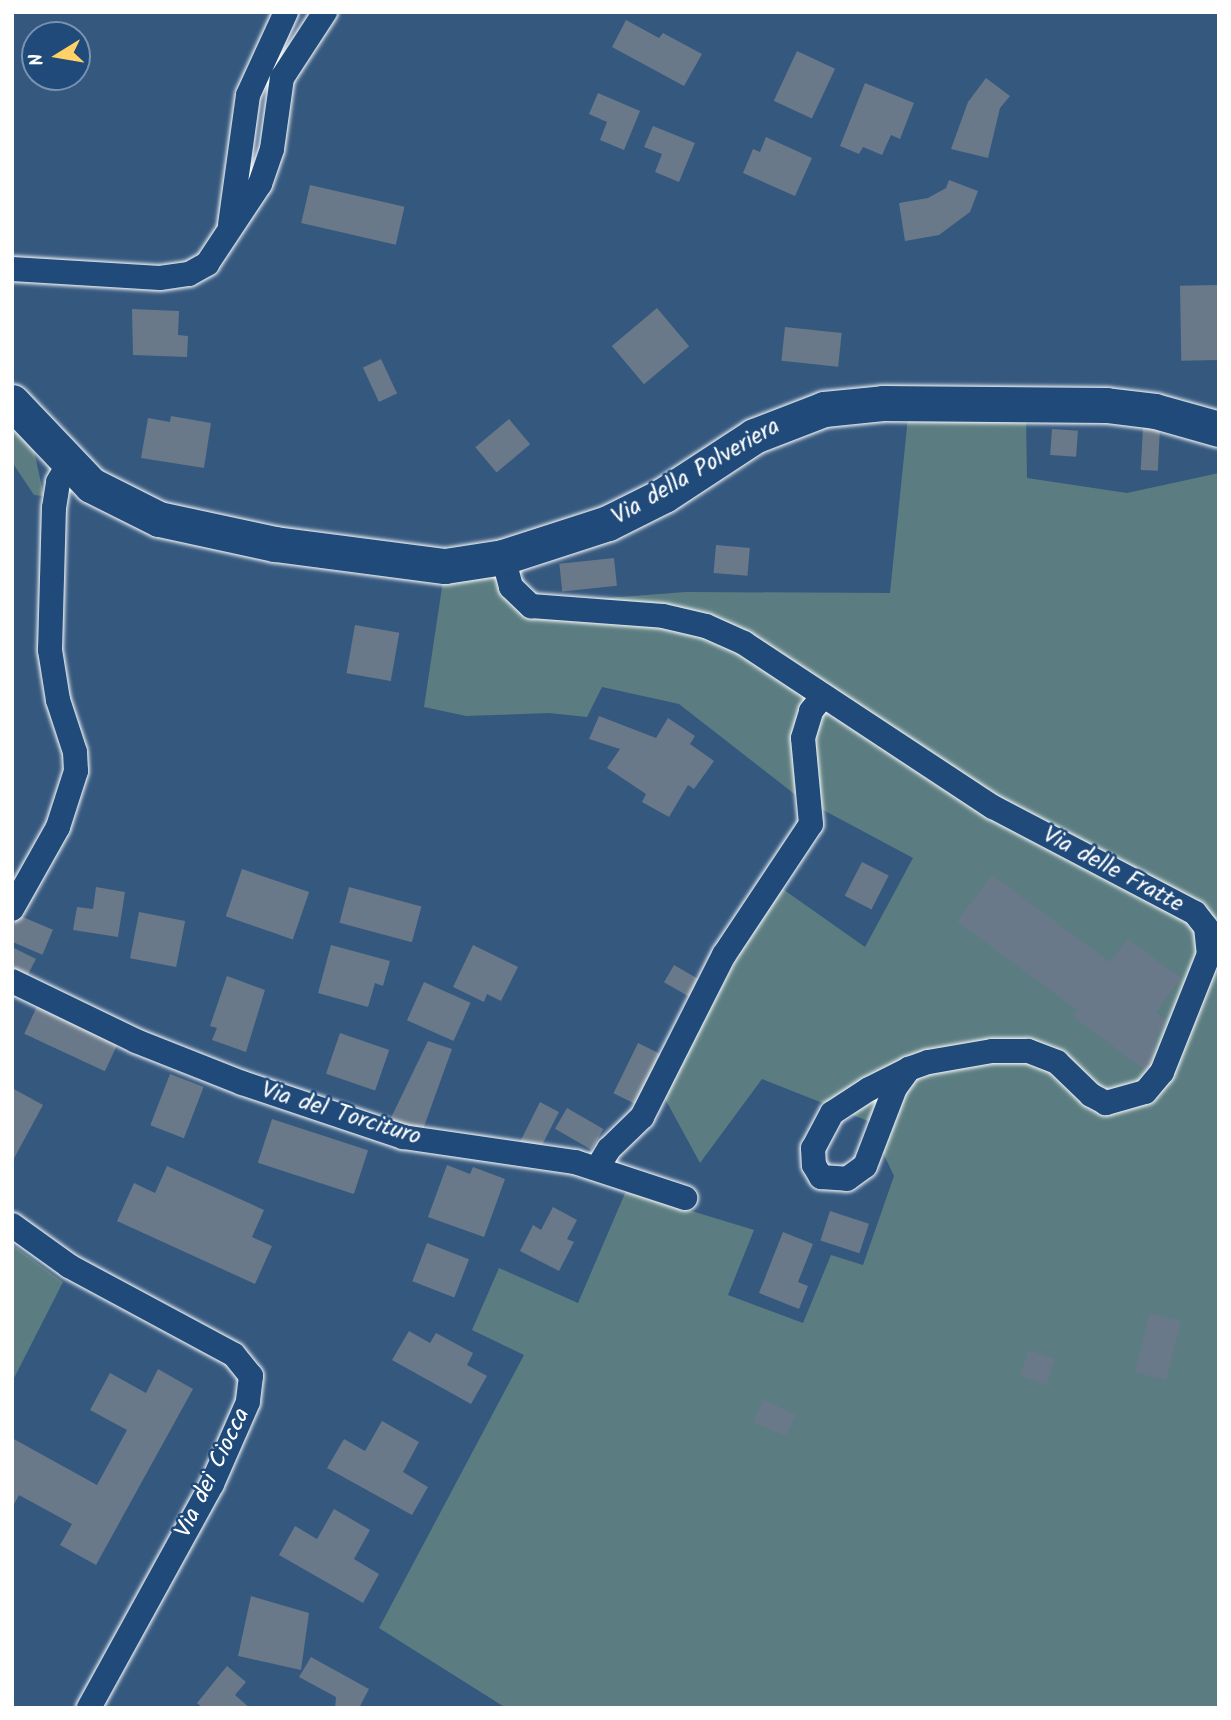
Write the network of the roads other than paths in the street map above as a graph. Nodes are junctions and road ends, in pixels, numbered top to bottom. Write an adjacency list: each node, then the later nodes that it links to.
1 (286, 12): 3 (street)
2 (325, 12): 3 (street)
3 (212, 259): 4 (street)
4 (12, 269)
5 (12, 402): 7 (main road, Via della Polveriera)
6 (1219, 429): 8 (main road, Via della Polveriera)
7 (68, 465): 8 (main road, Via della Polveriera); 10 (street)
8 (503, 557): 9 (street, Via delle Fratte)
9 (823, 695): 12 (street, Via delle Fratte); 13 (street)
10 (12, 909)
11 (12, 981): 13 (street, Via del Torcituro)
12 (909, 1069): 12 (street, Via delle Fratte)
13 (598, 1167): 14 (street, Via del Torcituro)
14 (685, 1198)
15 (12, 1225): 16 (street, Via dei Ciocca)
16 (89, 1708)

